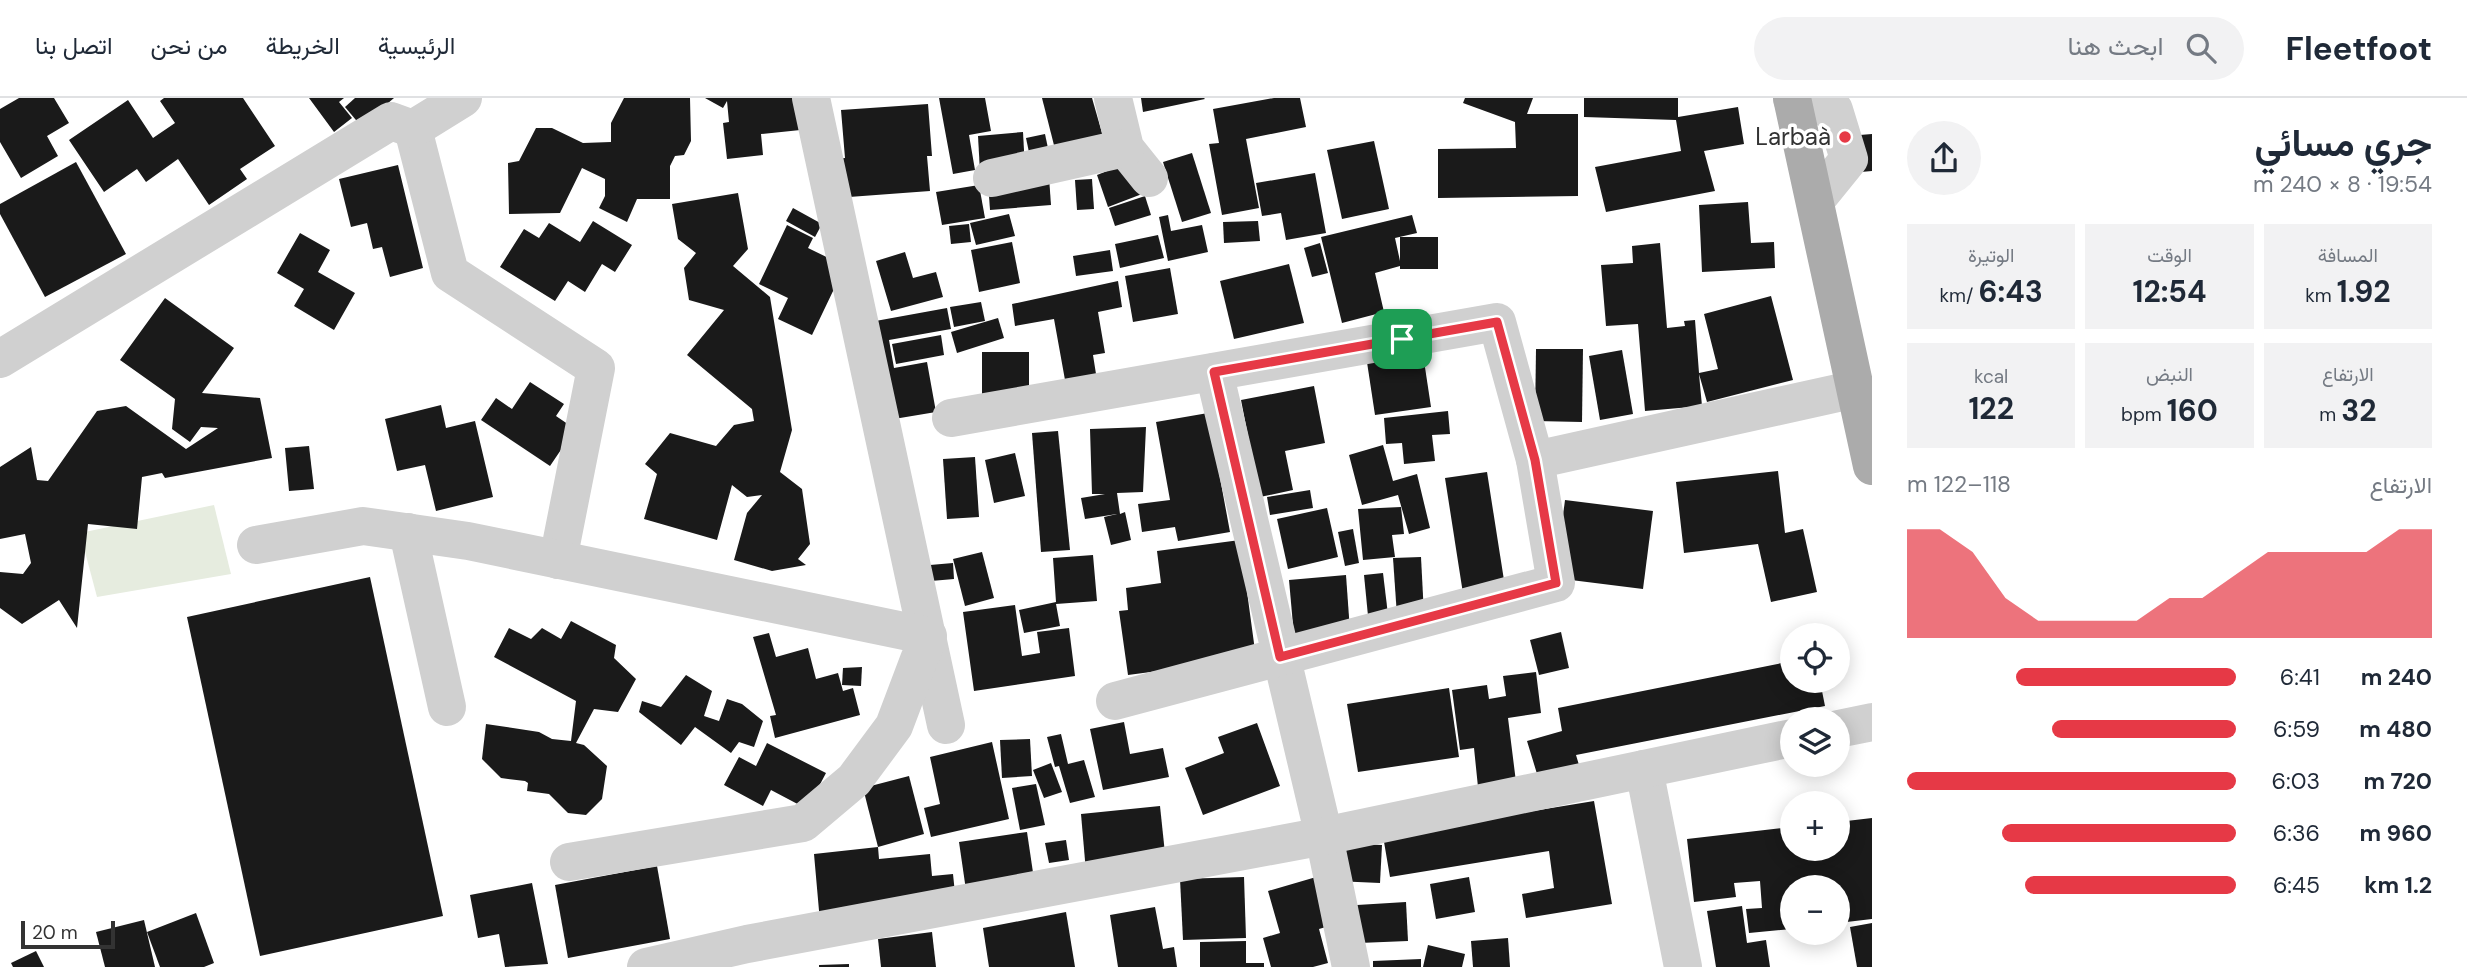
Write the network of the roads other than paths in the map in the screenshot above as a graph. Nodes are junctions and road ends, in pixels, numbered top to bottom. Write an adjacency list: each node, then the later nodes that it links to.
1 (463, 98): 5 (street)
2 (811, 98): 18 (street)
3 (1113, 98): 6 (street)
4 (1792, 98): 11 (main road)
5 (412, 129): 9 (street); 17 (street)
6 (1125, 148): 7 (street); 8 (street)
7 (992, 178)
8 (1149, 178)
9 (0, 359)
10 (1214, 372): 12 (street); 13 (street); 19 (street)
11 (1856, 389): 13 (street); 14 (main road)
12 (951, 418)
13 (1535, 460): 19 (street)
14 (1872, 466)
15 (408, 532): 16 (street); 17 (street); 21 (street)
16 (256, 545)
17 (558, 560): 18 (street)
18 (928, 636): 23 (street); 28 (street)
19 (1280, 657): 20 (street); 27 (street)
20 (1115, 701)
21 (447, 707)
22 (1872, 722): 24 (street)
23 (946, 725)
24 (1850, 727)
25 (1780, 741): 26 (street)
26 (1644, 769): 27 (street); 32 (street)
27 (1324, 836): 29 (street); 31 (street)
28 (569, 862)
29 (750, 956): 30 (street)
30 (646, 967)
31 (1351, 967)
32 (1683, 967)

